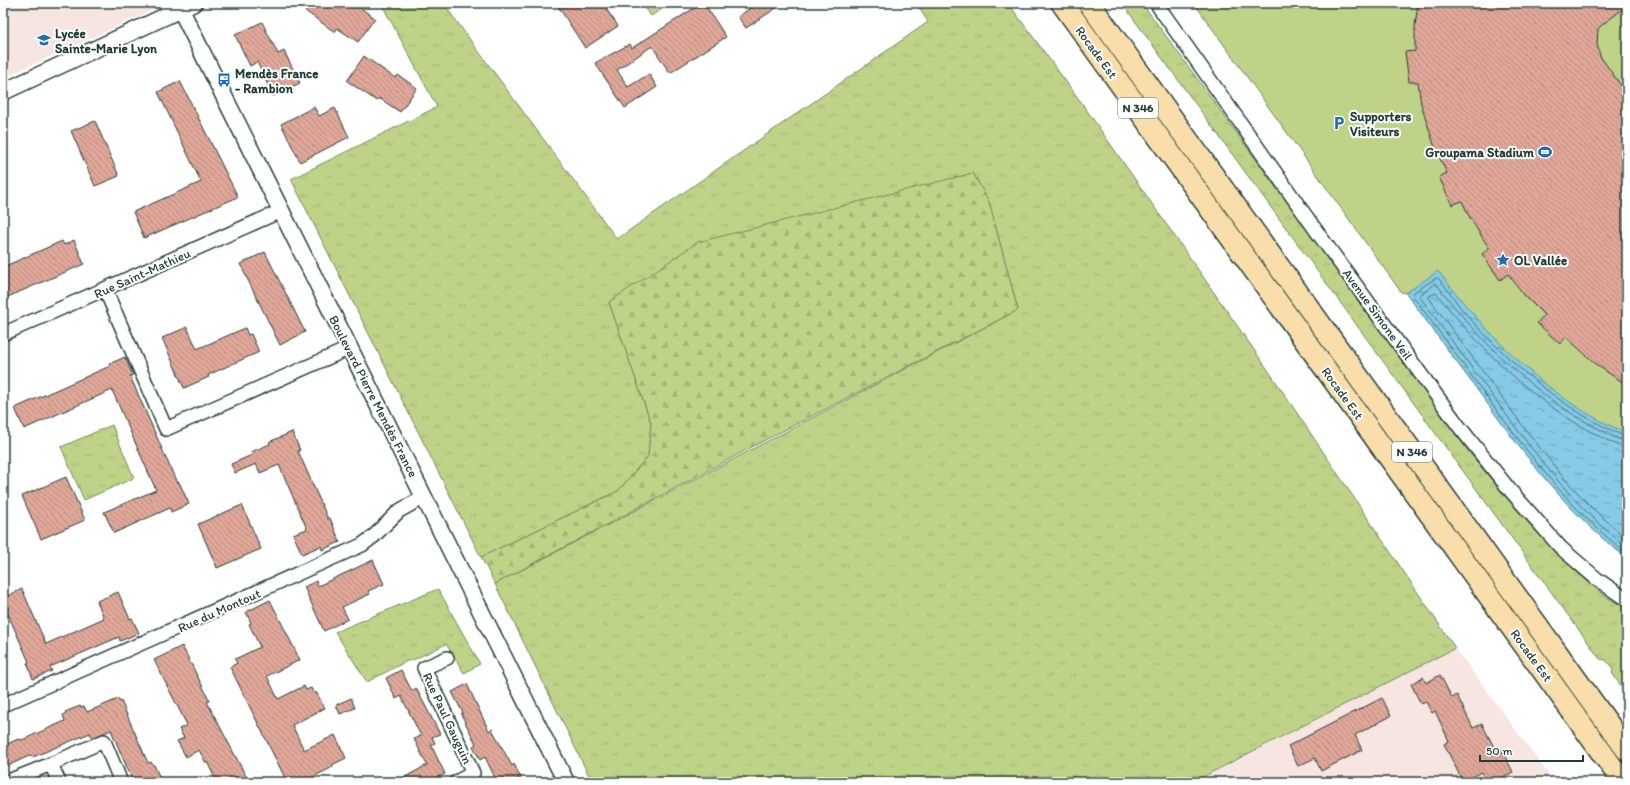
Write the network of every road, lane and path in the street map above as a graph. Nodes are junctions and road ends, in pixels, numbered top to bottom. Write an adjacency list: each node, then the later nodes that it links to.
1 (1062, 3): 13 (highway, Rocade Est / N 346)
2 (1089, 3): 15 (highway, Rocade Est / N 346)
3 (1156, 3): 11 (street, Avenue Simone Veil)
4 (178, 8): 5 (street); 6 (street, Boulevard Pierre Mendès France)
5 (3, 92)
6 (281, 211): 7 (street, Rue Saint-Mathieu); 9 (street, Boulevard Pierre Mendès France)
7 (105, 289): 8 (street, Rue Saint-Mathieu); 9 (street)
8 (3, 334)
9 (350, 348): 10 (street, Boulevard Pierre Mendès France)
10 (424, 497): 14 (street, Rue du Montout); 23 (street, Boulevard Pierre Mendès France)
11 (1627, 600)
12 (447, 658): 22 (street, Rue Paul Gauguin)
13 (1566, 703): 24 (highway); 25 (highway, Rocade Est / N 346)
14 (3, 705)
15 (1607, 722): 16 (highway); 17 (highway, Rocade Est / N 346)
16 (1627, 731)
17 (1627, 750)
18 (51, 764): 19 (street); 20 (street); 21 (street)
19 (6, 782)
20 (59, 782)
21 (121, 782)
22 (456, 782)
23 (566, 782)
24 (1605, 782)
25 (1623, 782)

